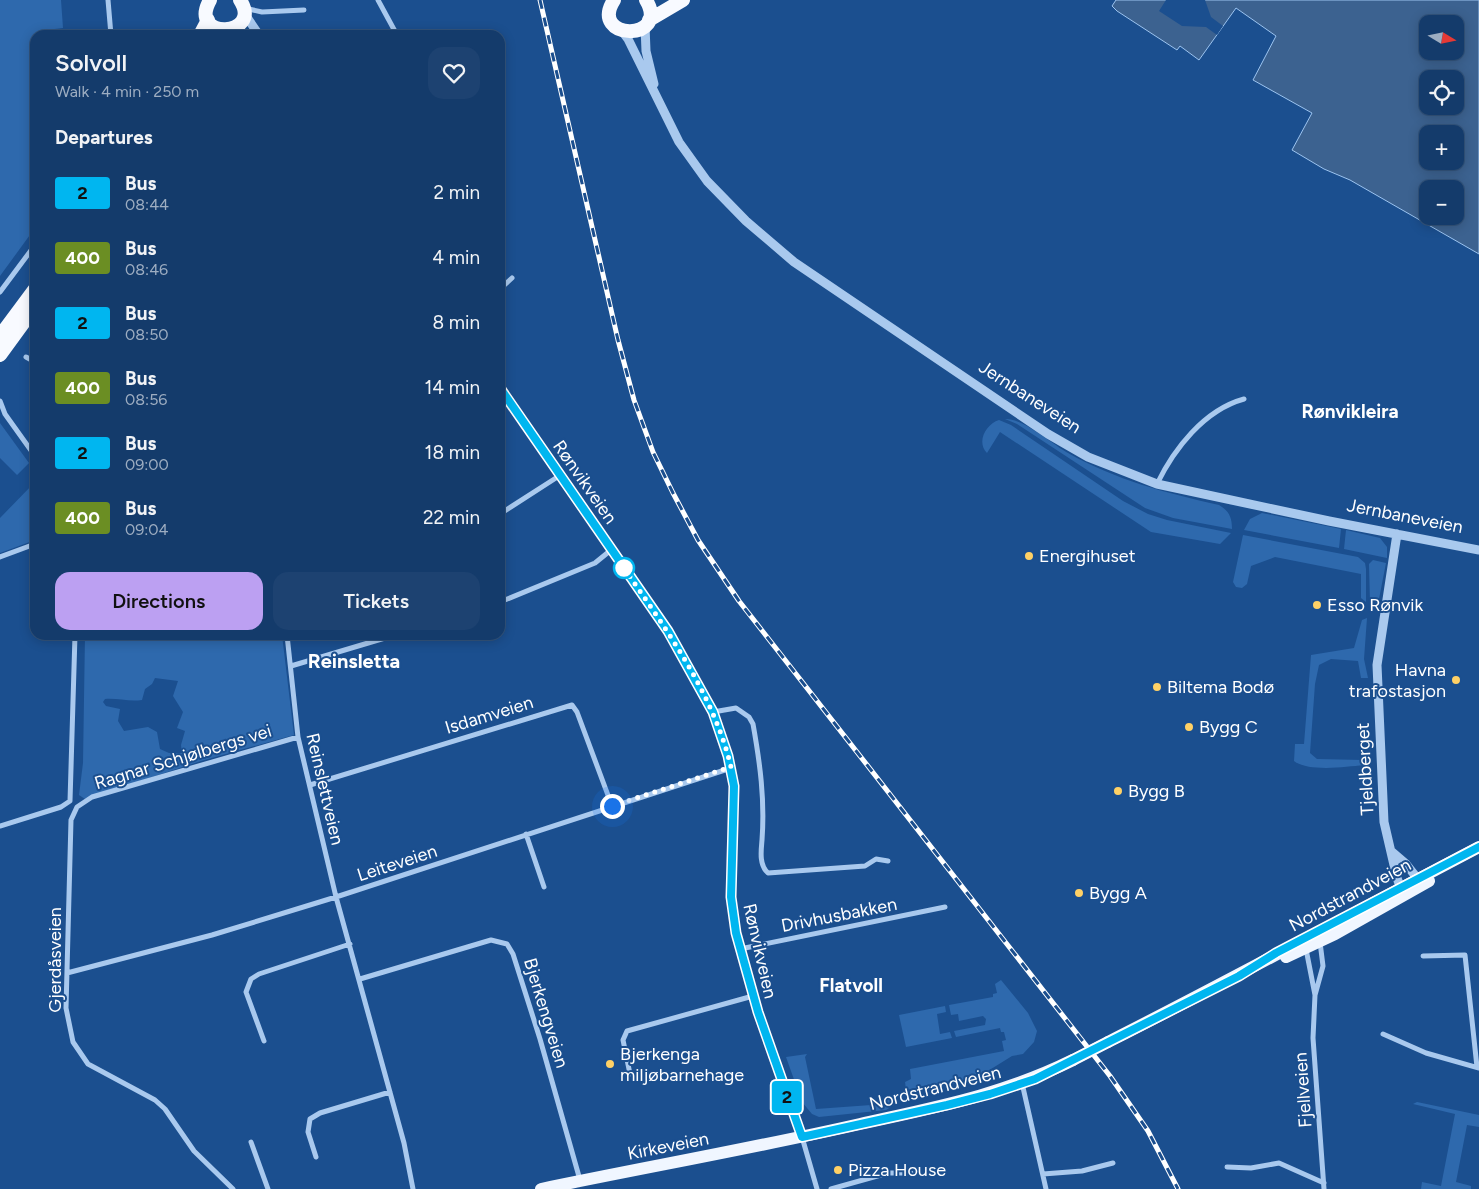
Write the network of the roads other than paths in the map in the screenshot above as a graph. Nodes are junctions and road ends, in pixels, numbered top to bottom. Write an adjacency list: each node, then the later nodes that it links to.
1 (108, 0): 11 (street)
2 (378, 0): 16 (street)
3 (613, 0): 17 (highway, Jernbaneveien)
4 (646, 0): 10 (highway, Jernbaneveien)
5 (683, 0): 10 (highway)
6 (207, 2): 9 (highway)
7 (242, 5): 8 (street); 14 (highway); 15 (street)
8 (304, 10)
9 (208, 20): 12 (highway); 13 (highway)
10 (647, 23): 17 (highway); 18 (street, Jernbaneveien)
11 (111, 30)
12 (203, 30)
13 (221, 30)
14 (234, 30)
15 (256, 30)
16 (394, 30)
17 (622, 31): 18 (street, Jernbaneveien)
18 (660, 101): 36 (street, Jernbaneveien)
19 (30, 252): 22 (street)
20 (512, 278): 21 (street)
21 (505, 284)
22 (0, 292)
23 (30, 296): 25 (highway)
24 (30, 314): 26 (highway)
25 (0, 336)
26 (0, 355)
27 (26, 356): 28 (street)
28 (30, 359)
29 (505, 395): 35 (street, Rønvikveien)
30 (1244, 399): 36 (street)
31 (0, 401): 33 (street)
32 (0, 411): 33 (street)
33 (5, 414): 34 (street)
34 (30, 449)
35 (559, 476): 37 (street); 40 (street, Rønvikveien)
36 (1157, 484): 38 (street, Jernbaneveien)
37 (505, 511)
38 (1397, 534): 41 (street, Jernbaneveien); 57 (street, Tjeldberget)
39 (30, 546): 42 (street)
40 (611, 550): 43 (street); 48 (street, Rønvikveien)
41 (1479, 550)
42 (0, 557)
43 (505, 600)
44 (75, 640): 54 (street)
45 (287, 640): 47 (street, Reinslettveien)
46 (378, 640): 47 (street)
47 (290, 666): 49 (street, Reinslettveien)
48 (713, 712): 50 (street, Rønvikveien); 58 (street)
49 (298, 737): 51 (street, Reinslettveien); 53 (street, Ragnar Schjølbergs vei)
50 (731, 767): 52 (street, Leiteveien); 66 (street, Rønvikveien)
51 (310, 785): 52 (street, Isdamveien); 62 (street, Reinslettveien)
52 (612, 806): 55 (street, Leiteveien)
53 (77, 807): 68 (street, Gjerdåsveien)
54 (0, 826)
55 (526, 834): 60 (street); 62 (street, Leiteveien)
56 (1479, 848): 59 (main road, Nordstrandveien)
57 (1392, 852): 59 (street); 61 (street, Tjeldberget)
58 (888, 861)
59 (1420, 882): 61 (main road, Nordstrandveien)
60 (544, 887)
61 (1402, 892): 64 (main road, Nordstrandveien)
62 (336, 897): 65 (street, Reinslettveien); 68 (street, Leiteveien)
63 (945, 908): 66 (street, Drivhusbakken)
64 (1312, 943): 70 (street, Fjellveien); 70 (street, Fjellveien); 76 (main road, Nordstrandveien, bridge)
65 (350, 944): 69 (street, Reinslettveien); 73 (street)
66 (740, 950): 71 (street, Rønvikveien)
67 (1422, 956): 74 (street)
68 (67, 973): 87 (street, Gjerdåsveien)
69 (360, 979): 77 (street, Reinslettveien); 85 (street, Bjerkengveien)
70 (1315, 995): 86 (street, Fjellveien)
71 (753, 996): 75 (street); 78 (street, Rønvikveien)
72 (1383, 1034): 74 (street)
73 (264, 1041)
74 (1478, 1067)
75 (630, 1074)
76 (1022, 1083): 78 (main road, Nordstrandveien); 84 (street)
77 (390, 1092): 80 (street); 89 (street, Reinslettveien)
78 (802, 1137): 85 (main road, Kirkeveien); 91 (street, Rønvikveien)
79 (251, 1142): 88 (street)
80 (316, 1157)
81 (1113, 1163): 84 (street)
82 (1227, 1167): 86 (street, Fjellveien)
83 (911, 1173): 92 (street)
84 (1043, 1174): 93 (street)
85 (580, 1181): 90 (main road, Kirkeveien)
86 (1324, 1186)
87 (233, 1189)
88 (268, 1189)
89 (413, 1189)
90 (541, 1189)
91 (818, 1189)
92 (831, 1189)
93 (1046, 1189)

